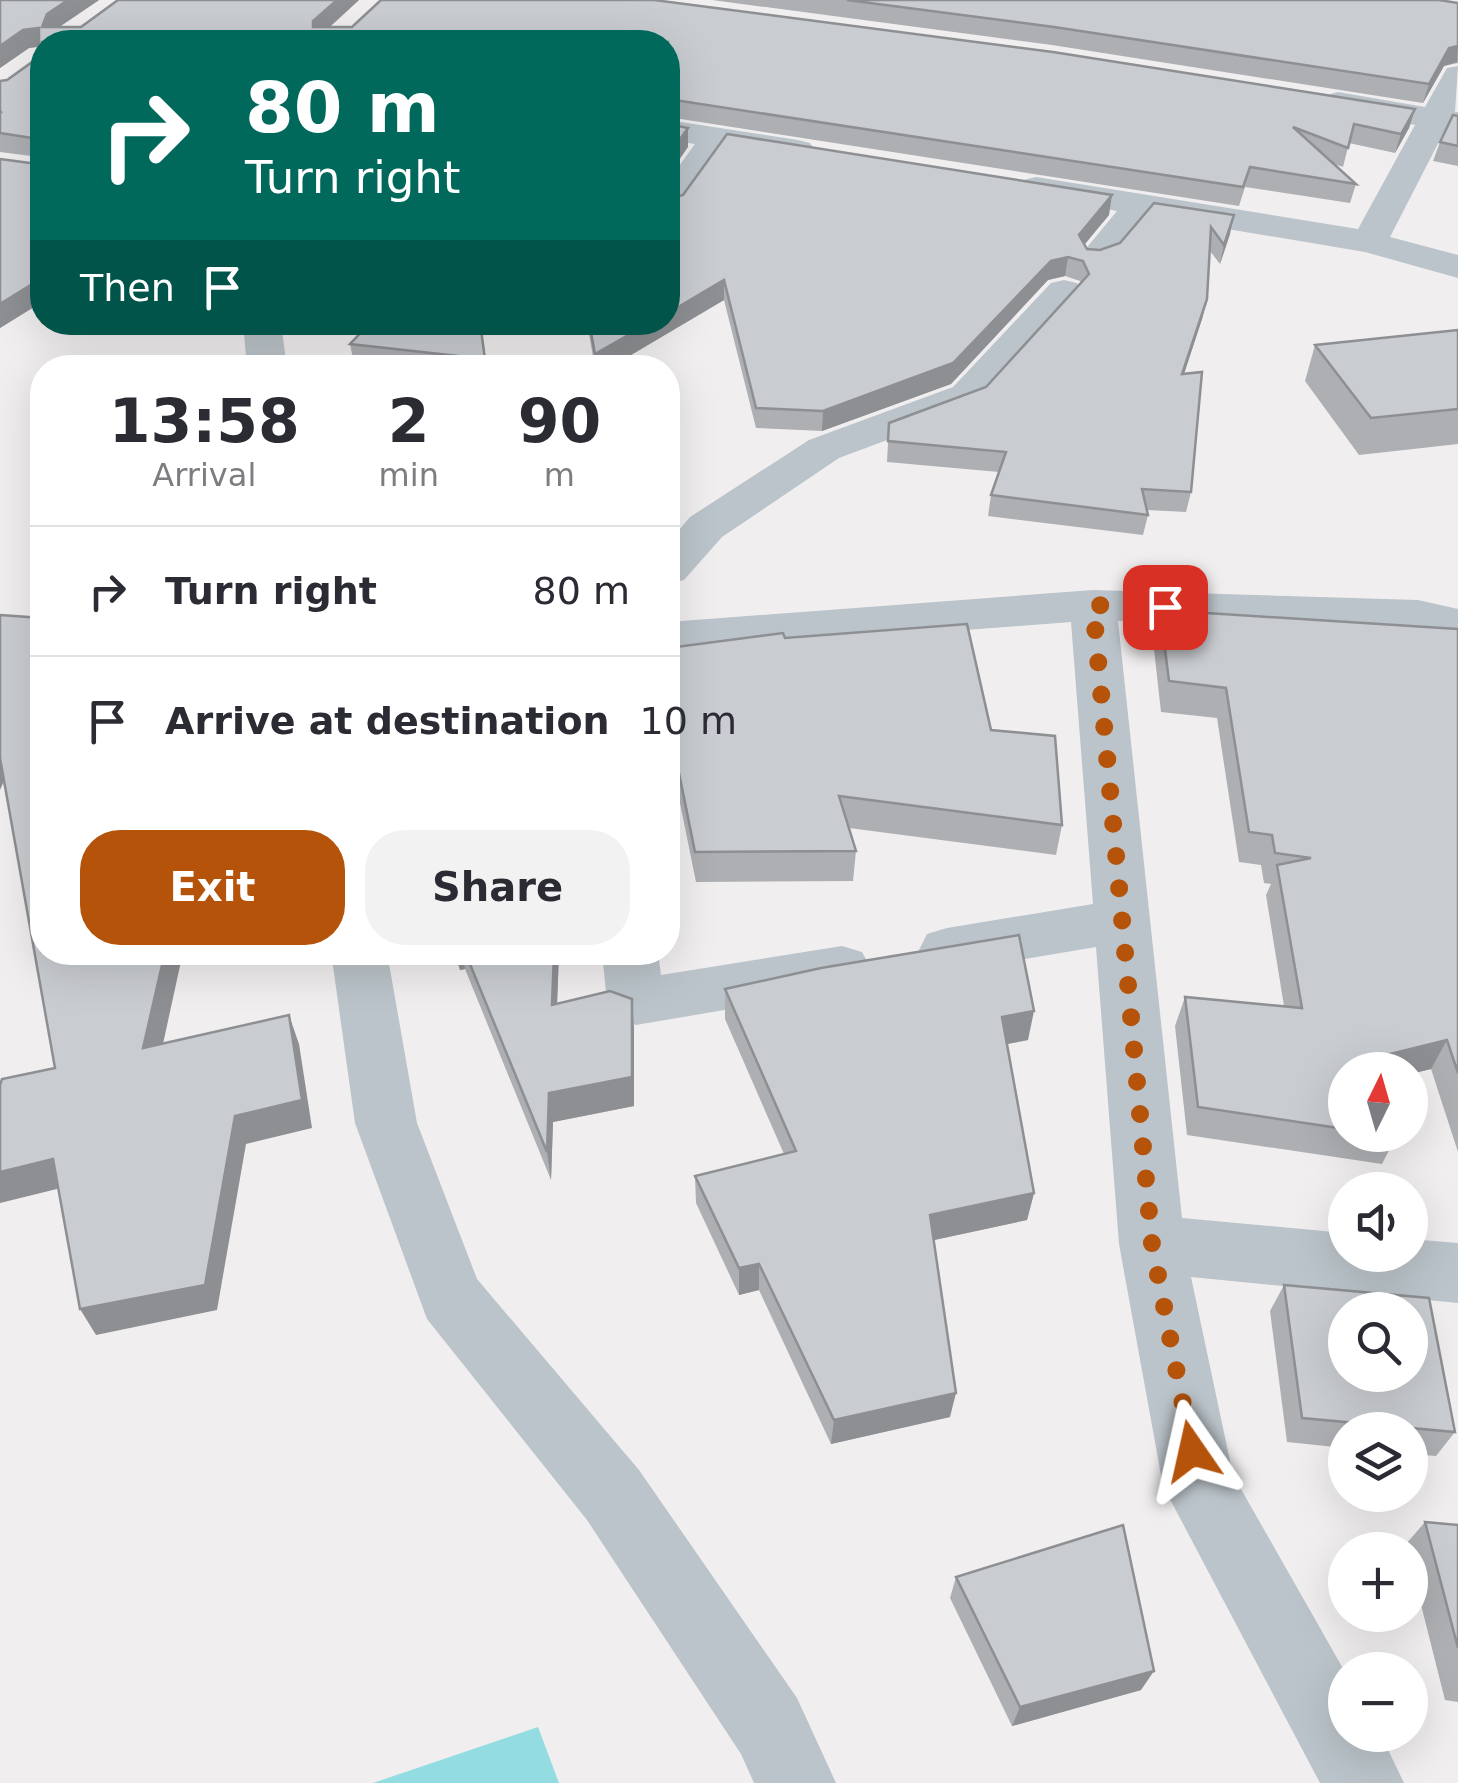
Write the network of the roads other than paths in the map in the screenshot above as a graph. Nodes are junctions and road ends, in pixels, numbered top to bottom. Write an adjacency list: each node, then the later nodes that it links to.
1 (1458, 75): 3 (street)
2 (1302, 97): 3 (street)
3 (1448, 120): 10 (street)
4 (680, 132): 5 (street)
5 (716, 137): 6 (street); 8 (street)
6 (834, 156)
7 (1012, 183): 9 (street)
8 (680, 187)
9 (1142, 204): 10 (street); 11 (street)
10 (1370, 242): 12 (street)
11 (1096, 258)
12 (1458, 267)
13 (1064, 292): 14 (street)
14 (680, 556)
15 (1093, 605): 16 (street); 17 (street); 18 (street)
16 (1458, 624)
17 (680, 637)
18 (1122, 921): 20 (street); 21 (street)
19 (361, 965): 23 (street)
20 (632, 965)
21 (1152, 1244): 22 (street); 24 (street)
22 (1458, 1273)
23 (796, 1783)
24 (1364, 1783)

